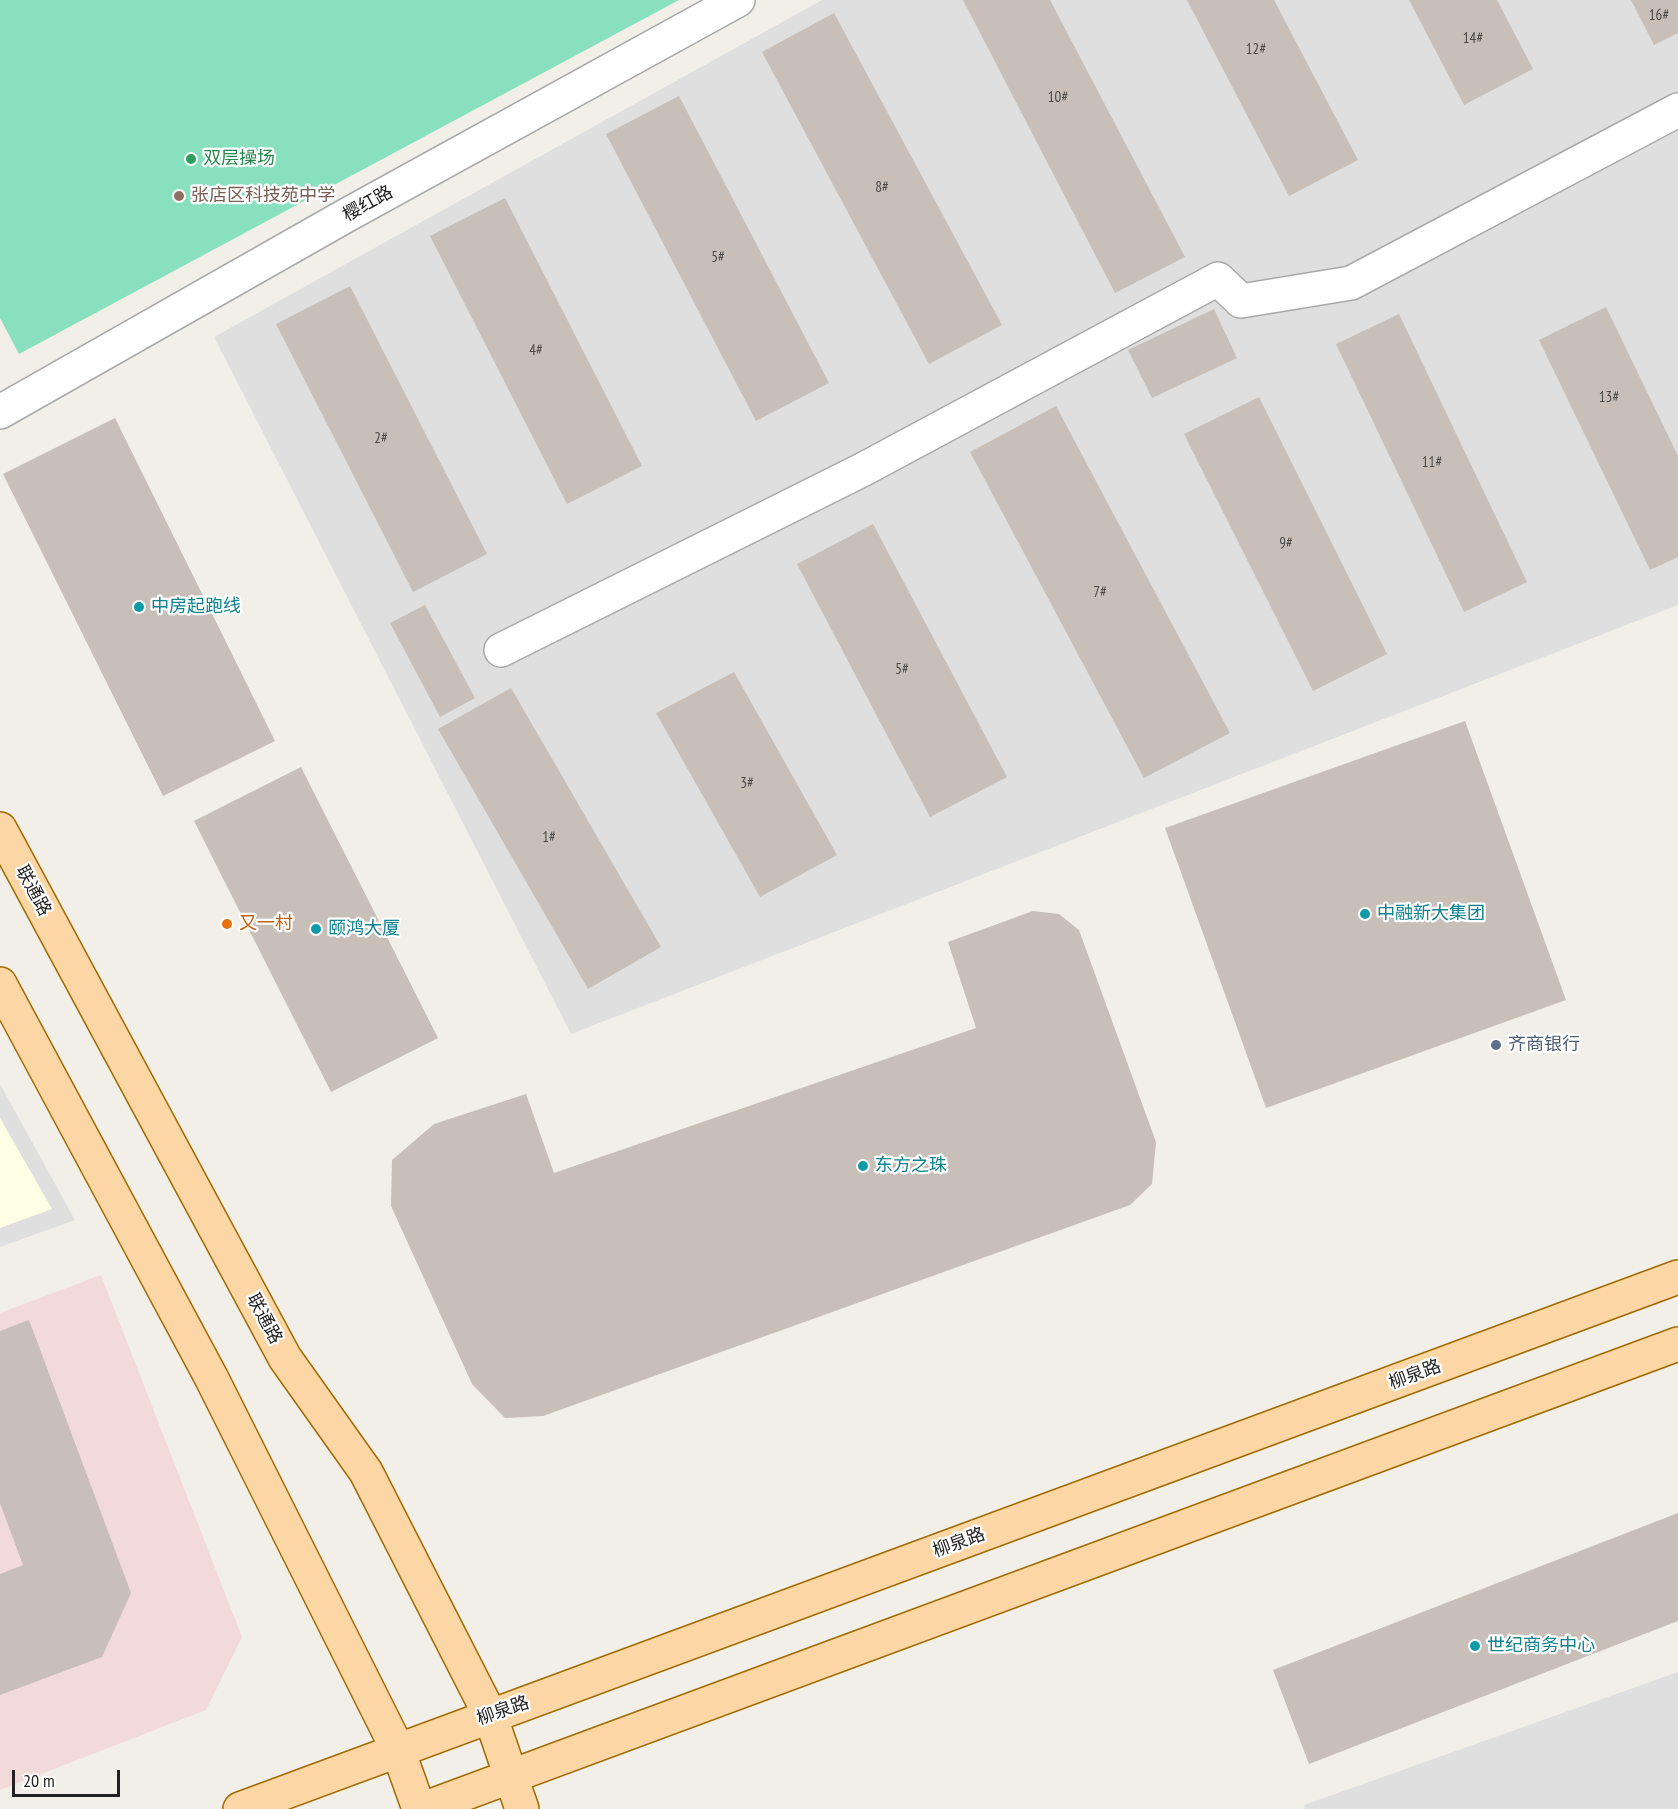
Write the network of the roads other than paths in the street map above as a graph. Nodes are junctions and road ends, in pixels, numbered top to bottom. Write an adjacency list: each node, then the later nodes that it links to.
1 (737, 0): 3 (street, 樱红路)
2 (1678, 111): 4 (street)
3 (0, 412)
4 (501, 650)
5 (0, 829): 9 (main road, 联通路)
6 (0, 984): 10 (main road)
7 (1678, 1277): 9 (main road, 柳泉路)
8 (1678, 1344): 11 (main road)
9 (490, 1715): 10 (main road, 柳泉路); 11 (main road, 联通路)
10 (398, 1750): 12 (main road, 柳泉路); 13 (main road)
11 (512, 1776): 13 (main road); 14 (main road, 联通路)
12 (240, 1809)
13 (421, 1809)
14 (522, 1809)

